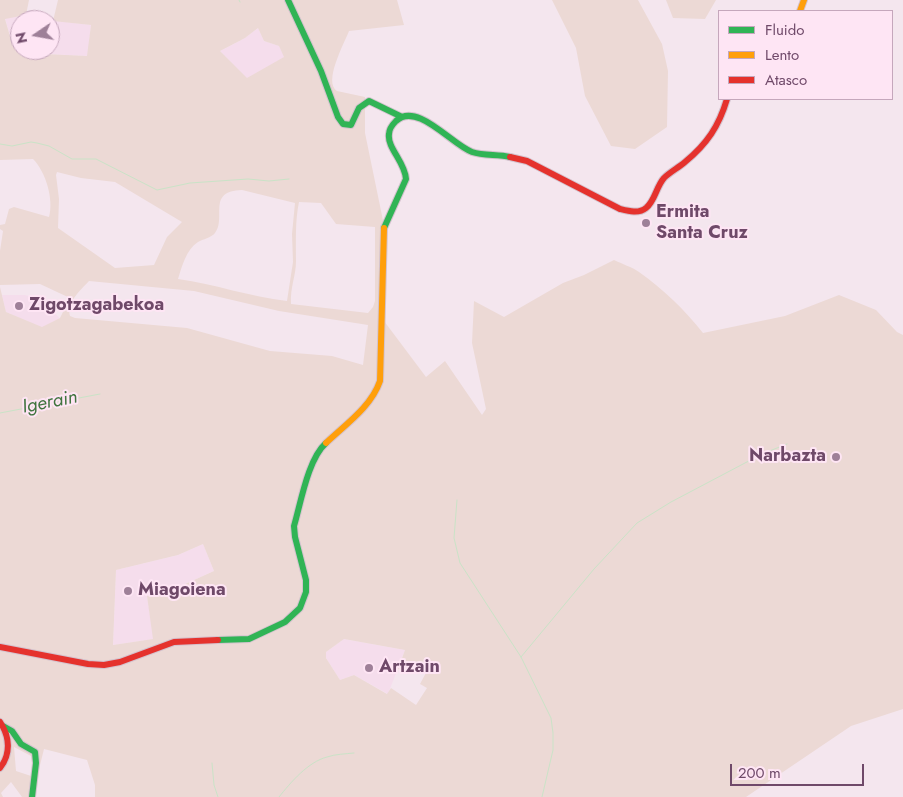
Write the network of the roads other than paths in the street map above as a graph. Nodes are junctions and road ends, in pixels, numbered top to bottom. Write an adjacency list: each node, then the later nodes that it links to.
1 (288, 0): 3 (street)
2 (727, 100): 3 (street)
3 (402, 117): 4 (street)
4 (0, 647)
5 (2, 724): 6 (street); 7 (street)
6 (0, 768)
7 (32, 797)

